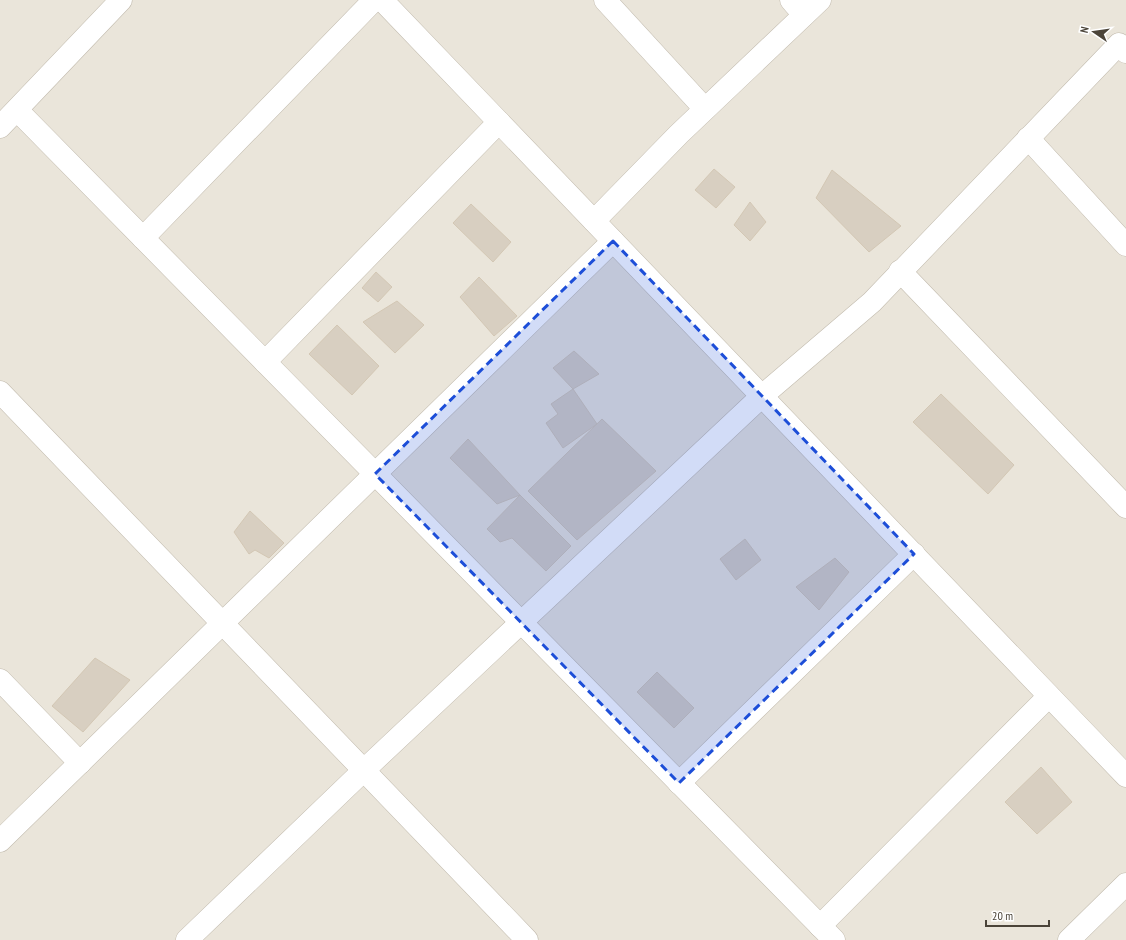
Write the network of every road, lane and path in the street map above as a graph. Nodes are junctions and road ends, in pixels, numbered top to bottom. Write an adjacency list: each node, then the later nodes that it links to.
1 (121, 0): 8 (street)
2 (374, 0): 13 (street)
3 (382, 0): 9 (street)
4 (605, 0): 7 (street)
5 (805, 5): 7 (street)
6 (1126, 52): 11 (street)
7 (705, 109): 12 (street)
8 (17, 110): 10 (street); 13 (street)
9 (499, 122): 12 (street); 17 (street)
10 (0, 127)
11 (1028, 138): 15 (street); 16 (street)
12 (594, 221): 14 (street)
13 (142, 238): 17 (street)
14 (613, 241): 19 (street); 20 (street)
15 (1126, 245)
16 (900, 271): 19 (street); 21 (street)
17 (265, 362): 20 (street)
18 (0, 392): 24 (street)
19 (762, 396): 22 (street); 23 (street)
20 (375, 474): 23 (street); 24 (street)
21 (1126, 507)
22 (914, 554): 26 (street); 30 (street)
23 (522, 623): 28 (street); 30 (street)
24 (222, 624): 27 (street); 28 (street)
25 (0, 680): 27 (street)
26 (1049, 696): 29 (street); 33 (street)
27 (80, 763): 31 (street)
28 (363, 771): 34 (street); 35 (street)
29 (1126, 776)
30 (679, 782): 33 (street)
31 (0, 841)
32 (1126, 884): 36 (street)
33 (827, 933)
34 (187, 940)
35 (527, 940)
36 (1069, 940)

